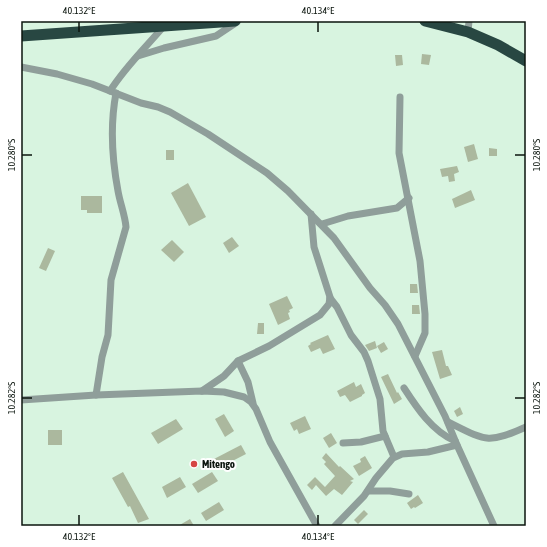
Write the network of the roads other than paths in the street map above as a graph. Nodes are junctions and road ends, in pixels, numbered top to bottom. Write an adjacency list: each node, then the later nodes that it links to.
1 (235, 21): 4 (highway)
2 (238, 21): 7 (street)
3 (424, 21): 5 (highway)
4 (164, 26): 6 (highway); 7 (street)
5 (469, 27): 8 (highway)
6 (21, 36)
7 (138, 56): 10 (street)
8 (526, 61)
9 (21, 67): 10 (street)
10 (113, 92): 13 (street); 20 (street)
11 (400, 97): 12 (street)
12 (409, 198): 14 (street); 16 (street)
13 (311, 214): 14 (street); 15 (street)
14 (322, 224): 16 (street)
15 (330, 298): 17 (street); 25 (street)
16 (415, 356): 23 (street)
17 (238, 361): 19 (street); 22 (street)
18 (404, 388): 27 (street)
19 (202, 392): 20 (street); 22 (street)
20 (96, 395): 21 (street)
21 (21, 400)
22 (253, 404): 31 (street)
23 (448, 422): 24 (street); 27 (street)
24 (526, 427)
25 (385, 436): 26 (street); 28 (street)
26 (343, 443)
27 (456, 443): 28 (street); 33 (street)
28 (394, 457): 29 (street)
29 (368, 491): 30 (street); 32 (street)
30 (409, 494)
31 (317, 526)
32 (335, 526)
33 (494, 526)

